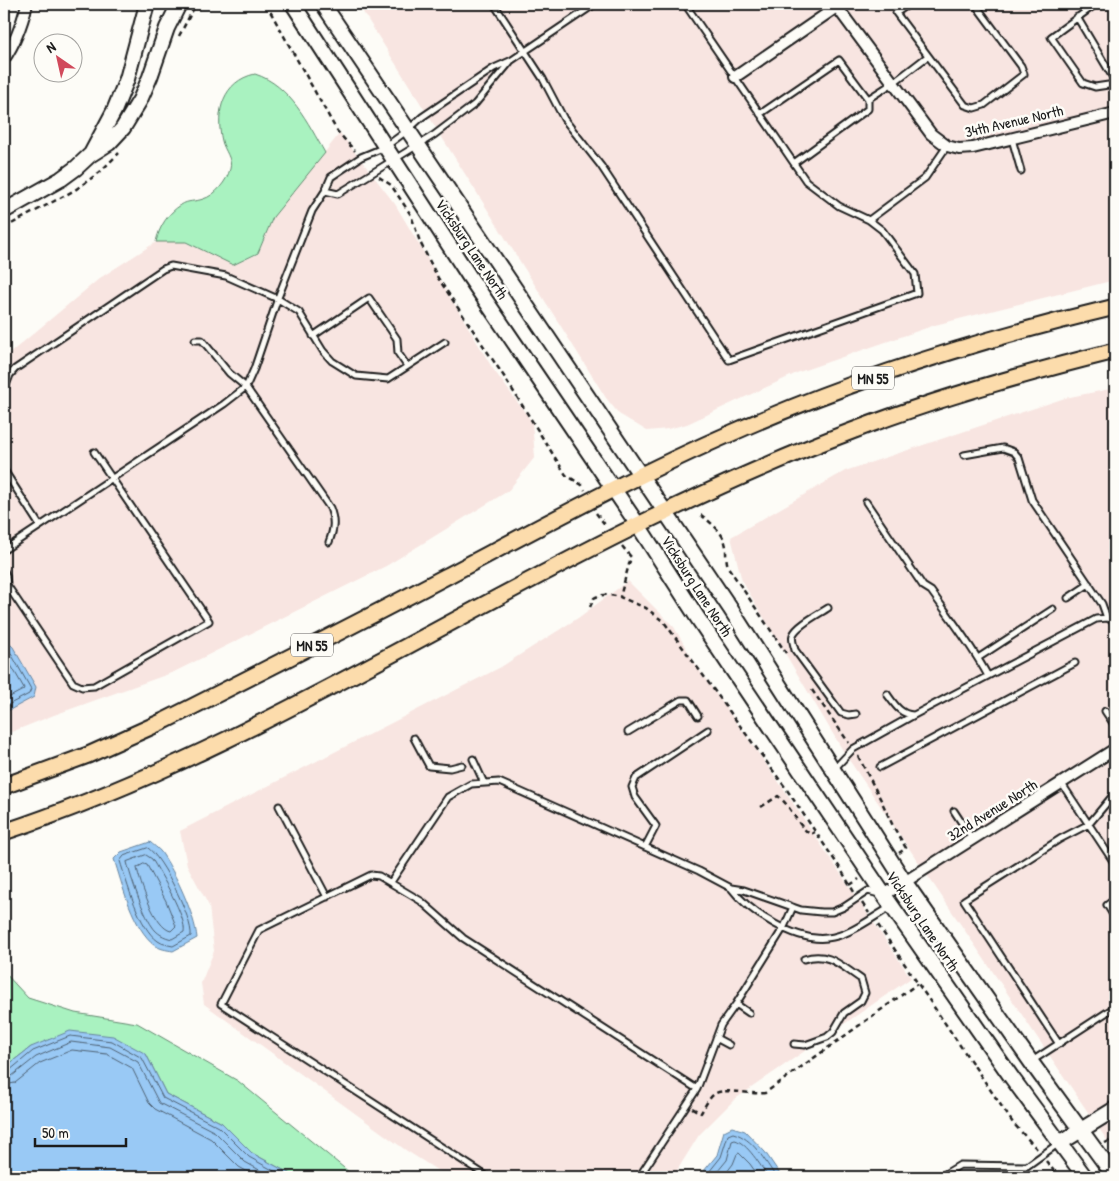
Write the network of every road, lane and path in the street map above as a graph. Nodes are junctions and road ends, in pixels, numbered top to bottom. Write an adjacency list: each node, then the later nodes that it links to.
1 (26, 4): 17 (street)
2 (146, 4): 30 (main road)
3 (179, 4): 30 (main road)
4 (266, 4): 31 (path)
5 (293, 4): 29 (main road, Vicksburg Lane North)
6 (323, 4): 25 (main road, Vicksburg Lane North)
7 (494, 4): 15 (lane)
8 (595, 4): 15 (lane)
9 (685, 4): 19 (lane)
10 (909, 4): 16 (lane)
11 (975, 4): 16 (lane)
12 (1096, 4): 14 (lane)
13 (838, 5): 19 (street); 20 (street, 34th Avenue North)
14 (1077, 17): 21 (lane); 21 (lane)
15 (526, 51): 18 (lane); 38 (lane)
16 (928, 56): 20 (lane)
17 (4, 59)
18 (512, 60): 25 (lane); 27 (lane)
19 (735, 76): 24 (lane)
20 (893, 83): 22 (lane); 28 (street, 34th Avenue North)
21 (1115, 83)
22 (868, 99): 24 (lane); 33 (lane)
23 (1115, 113): 26 (street, 34th Avenue North)
24 (760, 114): 33 (lane)
25 (408, 130): 27 (main road, Vicksburg Lane North); 29 (lane)
26 (1012, 139): 28 (street, 34th Avenue North); 34 (lane)
27 (417, 144): 32 (lane); 51 (main road, Vicksburg Lane North)
28 (947, 146): 38 (lane)
29 (385, 147): 31 (lane); 32 (main road, Vicksburg Lane North)
30 (90, 155): 37 (main road)
31 (361, 157): 36 (lane)
32 (393, 160): 35 (lane); 53 (main road, Vicksburg Lane North)
33 (794, 163): 38 (lane)
34 (1021, 171)
35 (371, 172): 36 (lane); 54 (path)
36 (325, 191): 39 (lane)
37 (4, 211)
38 (869, 220)
39 (278, 299): 41 (lane); 46 (lane); 47 (lane)
40 (1115, 308): 51 (main road, MN 55)
41 (313, 336): 45 (lane); 45 (lane)
42 (195, 340): 46 (lane)
43 (445, 342): 45 (lane)
44 (1115, 352): 56 (main road)
45 (407, 366)
46 (246, 386): 52 (lane); 61 (lane)
47 (4, 391)
48 (94, 452): 52 (lane)
49 (964, 455): 64 (lane)
50 (4, 470): 59 (lane)
51 (641, 474): 53 (main road, MN 55); 56 (main road, Vicksburg Lane North)
52 (112, 478): 59 (lane); 63 (lane)
53 (614, 489): 54 (main road, MN 55); 58 (main road, Vicksburg Lane North)
54 (592, 500): 60 (path); 94 (main road, MN 55)
55 (866, 502): 73 (lane)
56 (665, 512): 58 (main road); 91 (main road, Vicksburg Lane North)
57 (701, 515): 72 (path)
58 (638, 525): 60 (main road); 108 (main road, Vicksburg Lane North)
59 (40, 526): 62 (lane)
60 (615, 537): 65 (path); 102 (main road)
61 (329, 542)
62 (4, 550)
63 (4, 571)
64 (1089, 584): 66 (lane); 70 (lane)
65 (620, 597): 67 (path); 103 (path)
66 (1068, 598)
67 (590, 607)
68 (828, 608): 79 (lane)
69 (1053, 609): 73 (lane)
70 (1107, 618): 71 (lane); 75 (lane)
71 (1115, 622)
72 (789, 657)
73 (978, 658): 75 (lane)
74 (1074, 663): 90 (lane)
75 (988, 676): 80 (lane)
76 (810, 688): 86 (path)
77 (887, 694): 80 (lane)
78 (1105, 711): 82 (lane)
79 (856, 714)
80 (914, 715): 86 (lane)
81 (698, 716): 84 (lane)
82 (1115, 726)
83 (708, 730): 105 (lane)
84 (628, 732)
85 (414, 738): 89 (lane)
86 (853, 749): 91 (lane); 106 (path)
87 (1115, 750): 93 (street, 32nd Avenue North)
88 (473, 759): 92 (lane)
89 (462, 764)
90 (880, 767)
91 (834, 769): 106 (main road, Vicksburg Lane North)
92 (484, 783): 105 (lane); 110 (lane)
93 (1062, 784): 101 (lane); 104 (street, 32nd Avenue North)
94 (4, 786)
95 (1115, 792): 96 (lane)
96 (1109, 800): 99 (lane); 101 (lane)
97 (279, 806): 114 (lane)
98 (761, 808): 103 (path)
99 (1115, 808)
100 (954, 811): 104 (lane)
101 (1089, 824): 107 (lane); 128 (lane)
102 (4, 832)
103 (815, 832): 111 (path)
104 (974, 840): 109 (street, 32nd Avenue North)
105 (645, 847): 112 (lane)
106 (890, 859): 109 (main road, Vicksburg Lane North)
107 (1115, 864)
108 (869, 872): 111 (path); 113 (main road, Vicksburg Lane North)
109 (904, 881): 113 (street, 32nd Avenue North); 130 (main road, Vicksburg Lane North)
110 (391, 882): 114 (lane); 131 (lane)
111 (850, 885): 115 (path)
112 (731, 888): 117 (lane); 120 (lane)
113 (884, 895): 115 (lane); 118 (lane); 135 (main road, Vicksburg Lane North)
114 (327, 897): 138 (lane)
115 (858, 897): 117 (lane); 118 (path)
116 (1115, 899): 119 (lane)
117 (793, 907): 120 (lane)
118 (872, 918): 120 (lane); 122 (path)
119 (1115, 918)
120 (784, 927): 123 (lane)
121 (804, 959): 127 (lane)
122 (917, 984): 132 (path); 136 (path)
123 (736, 1004): 125 (lane); 126 (lane)
124 (1115, 1007): 128 (lane)
125 (749, 1013)
126 (716, 1038): 129 (lane); 131 (lane)
127 (794, 1044)
128 (1059, 1044): 130 (lane)
129 (729, 1045)
130 (1031, 1062): 134 (main road, Vicksburg Lane North)
131 (698, 1089): 132 (lane)
132 (686, 1106): 139 (lane)
133 (1115, 1109): 134 (main road)
134 (1081, 1129): 135 (main road); 137 (main road, Vicksburg Lane North)
135 (1060, 1143): 136 (lane); 142 (main road, Vicksburg Lane North)
136 (1042, 1155): 140 (lane); 141 (path)
137 (1115, 1176)
138 (488, 1177)
139 (639, 1177)
140 (940, 1177)
141 (1062, 1177)
142 (1085, 1177)

